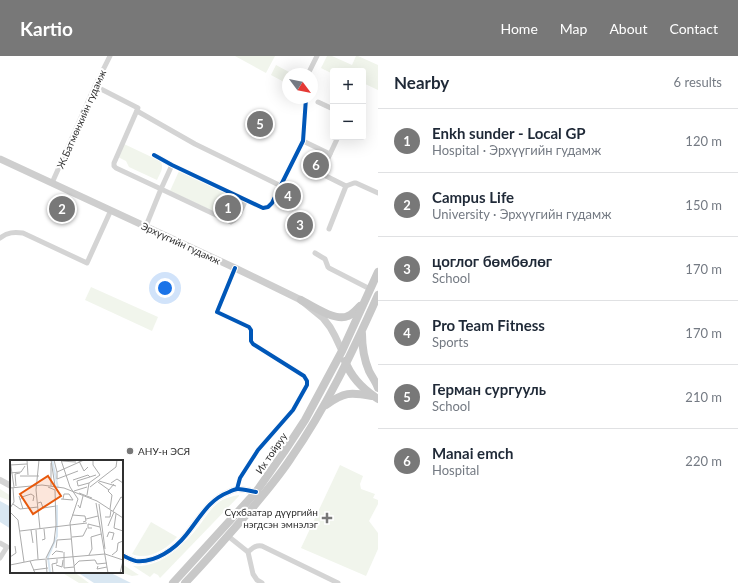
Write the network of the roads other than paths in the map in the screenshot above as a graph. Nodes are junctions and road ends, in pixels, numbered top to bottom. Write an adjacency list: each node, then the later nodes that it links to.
1 (110, 56): 4 (street, Ж.Батмөнхийн гудамж)
2 (317, 56): 3 (street)
3 (311, 68)
4 (95, 86): 8 (street); 15 (street, Ж.Батмөнхийн гудамж)
5 (318, 102): 7 (street)
6 (306, 104): 10 (street)
7 (330, 108)
8 (137, 112): 16 (street); 18 (street)
9 (337, 140): 12 (street)
10 (303, 141): 12 (street); 16 (street)
11 (154, 154): 14 (street)
12 (330, 154): 17 (street)
13 (0, 159): 15 (main road, Эрхүүгийн гудамж)
14 (172, 165): 18 (street); 20 (street)
15 (52, 183): 21 (main road, Эрхүүгийн гудамж)
16 (281, 186): 20 (street)
17 (346, 186): 19 (street); 23 (street)
18 (161, 189): 20 (street); 22 (street)
19 (378, 193)
20 (246, 200)
21 (112, 210): 22 (main road, Эрхүүгийн гудамж); 24 (street)
22 (146, 226): 26 (main road, Эрхүүгийн гудамж)
23 (329, 229)
24 (0, 238)
25 (315, 253): 28 (street)
26 (235, 268): 30 (main road, Эрхүүгийн гудамж); 40 (street)
27 (378, 272): 28 (main road, Их тойруу)
28 (370, 289): 31 (main road, Их тойруу)
29 (378, 295): 32 (main road, Их тойруу)
30 (301, 300): 31 (main road); 33 (main road, Эрхүүгийн гудамж)
31 (365, 301): 33 (main road, Их тойруу)
32 (362, 332): 34 (main road, Их тойруу); 35 (main road)
33 (342, 351): 34 (main road); 41 (main road, Их тойруу)
34 (346, 364): 36 (main road); 37 (main road, Их тойруу)
35 (378, 388)
36 (376, 398): 37 (main road)
37 (322, 408): 42 (main road, Их тойруу)
38 (0, 480): 39 (street)
39 (10, 485)
40 (237, 489): 41 (street); 45 (street)
41 (256, 492): 47 (main road, Их тойруу)
42 (228, 536): 44 (street); 48 (main road, Их тойруу)
43 (0, 543): 46 (street)
44 (248, 552): 49 (street); 50 (street)
45 (123, 555)
46 (0, 558)
47 (173, 583)
48 (185, 583)
49 (262, 583)
50 (338, 583)

